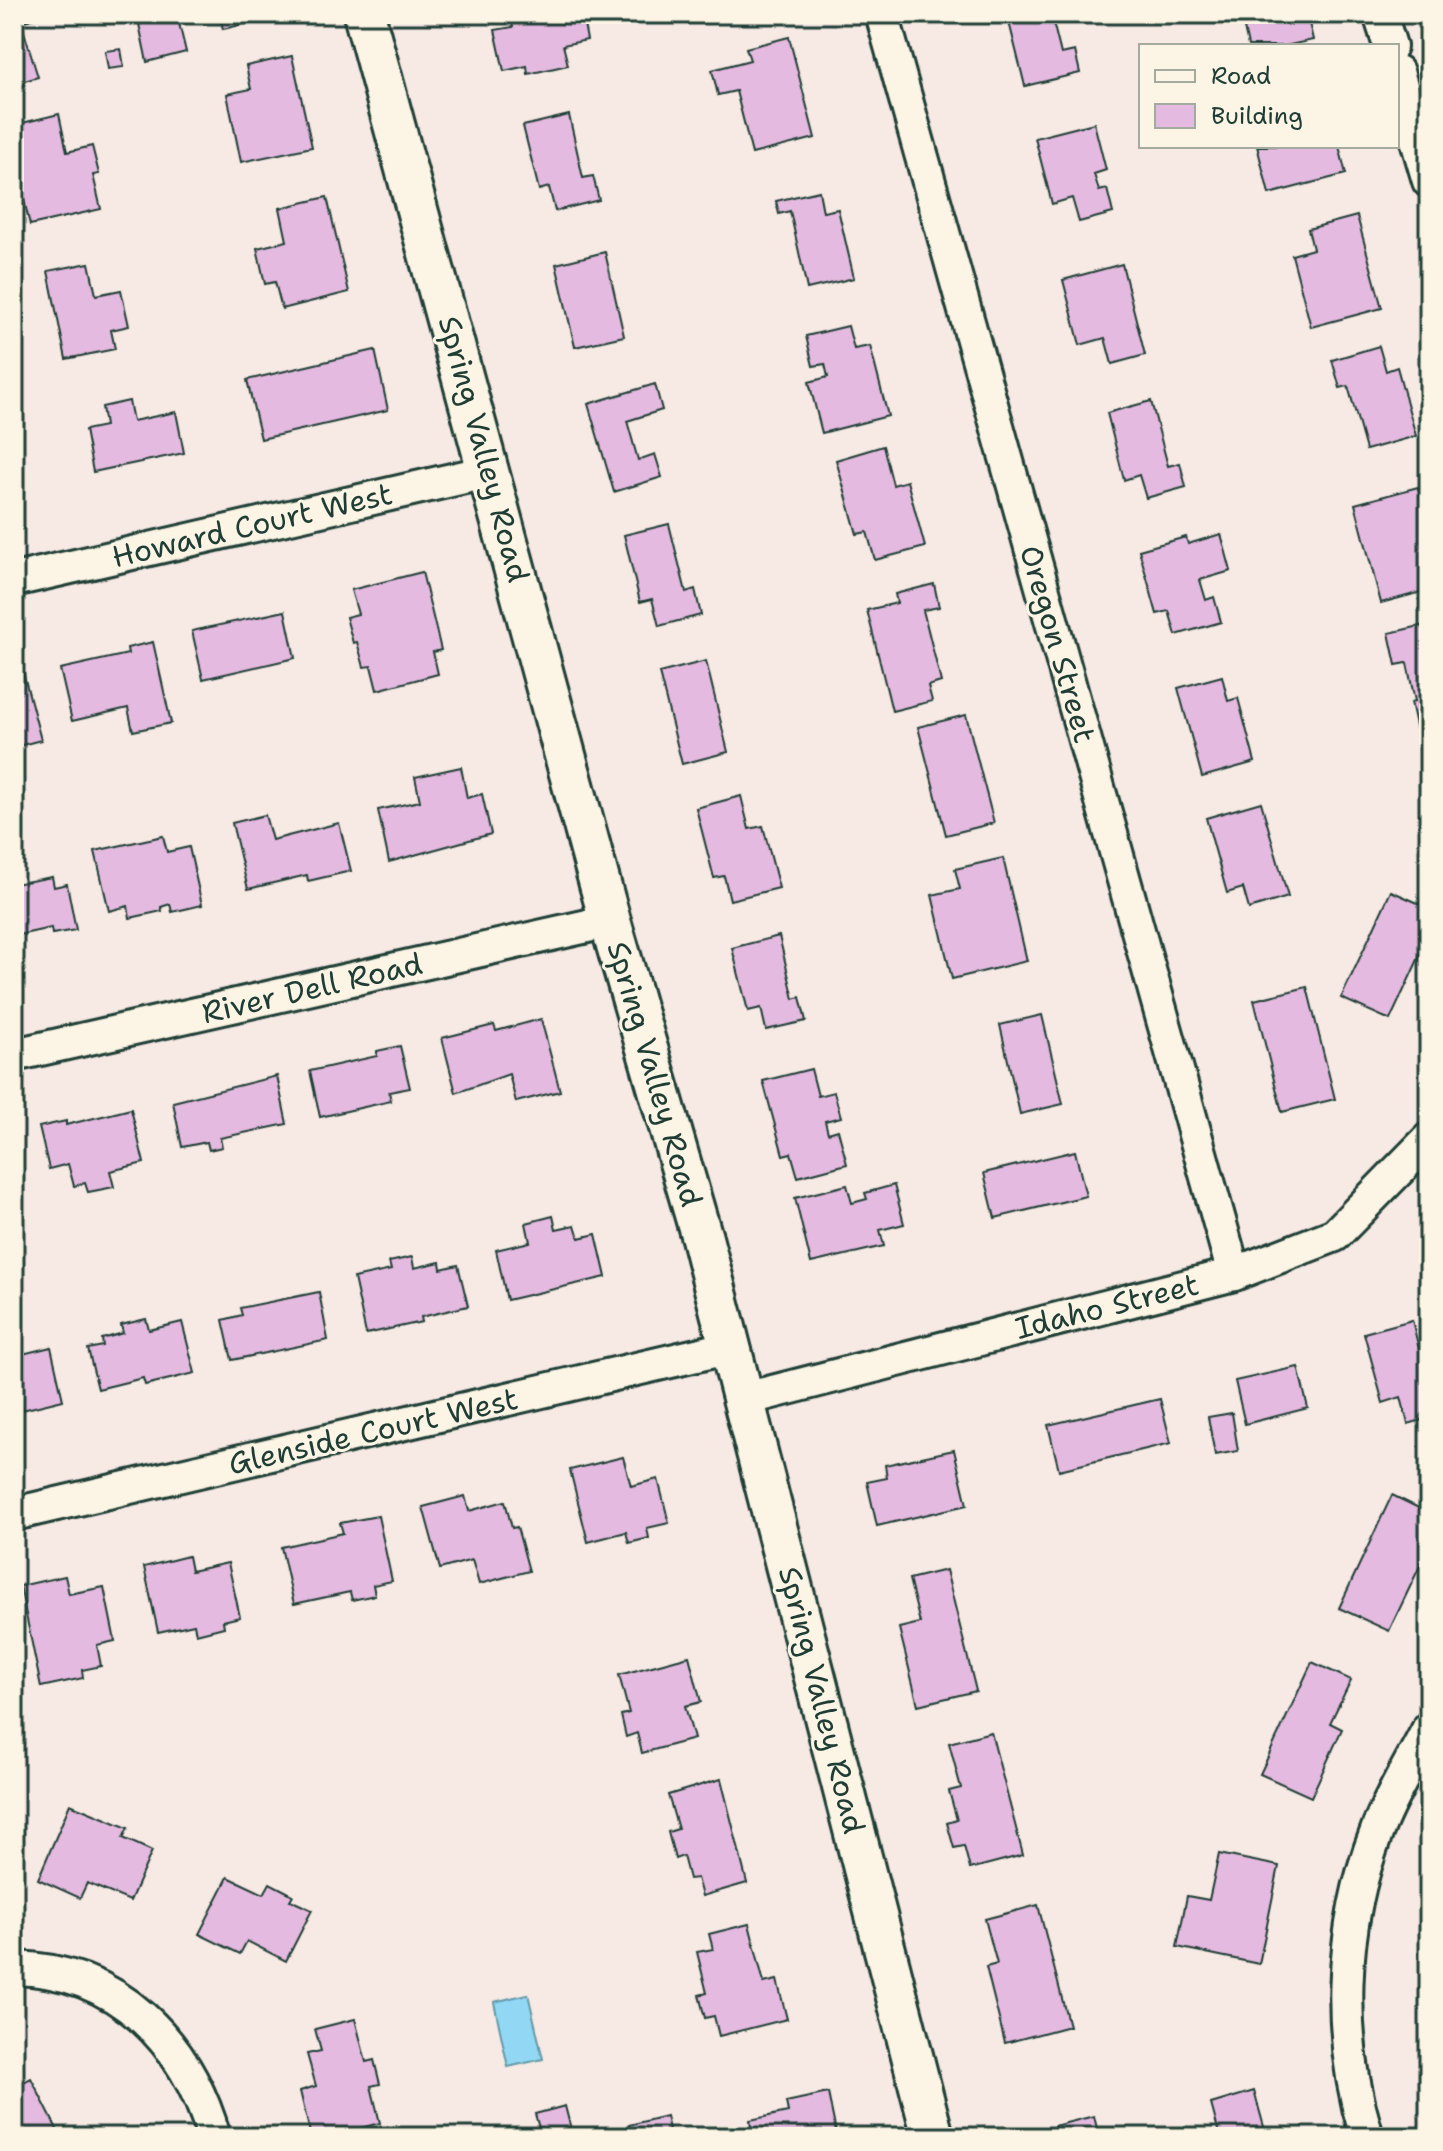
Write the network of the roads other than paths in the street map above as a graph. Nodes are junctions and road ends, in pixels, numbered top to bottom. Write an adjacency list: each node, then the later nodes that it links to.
1 (364, 14): 7 (street, Spring Valley Road)
2 (882, 14): 12 (street, Oregon Street)
3 (1380, 14): 4 (street)
4 (1389, 44)
5 (1399, 79): 6 (street)
6 (1429, 181)
7 (491, 471): 8 (street, Howard Court West); 9 (street, Spring Valley Road)
8 (16, 572)
9 (610, 921): 10 (street, River Dell Road); 13 (street, Spring Valley Road)
10 (14, 1055)
11 (1429, 1139): 12 (street, Idaho Street)
12 (1234, 1274): 14 (street, Idaho Street)
13 (731, 1347): 14 (street, Spring Valley Road); 15 (street, Glenside Court West)
14 (745, 1399): 19 (street, Spring Valley Road)
15 (14, 1514)
16 (1429, 1728): 20 (street)
17 (14, 1968): 18 (street)
18 (214, 2137)
19 (933, 2137)
20 (1367, 2137)

